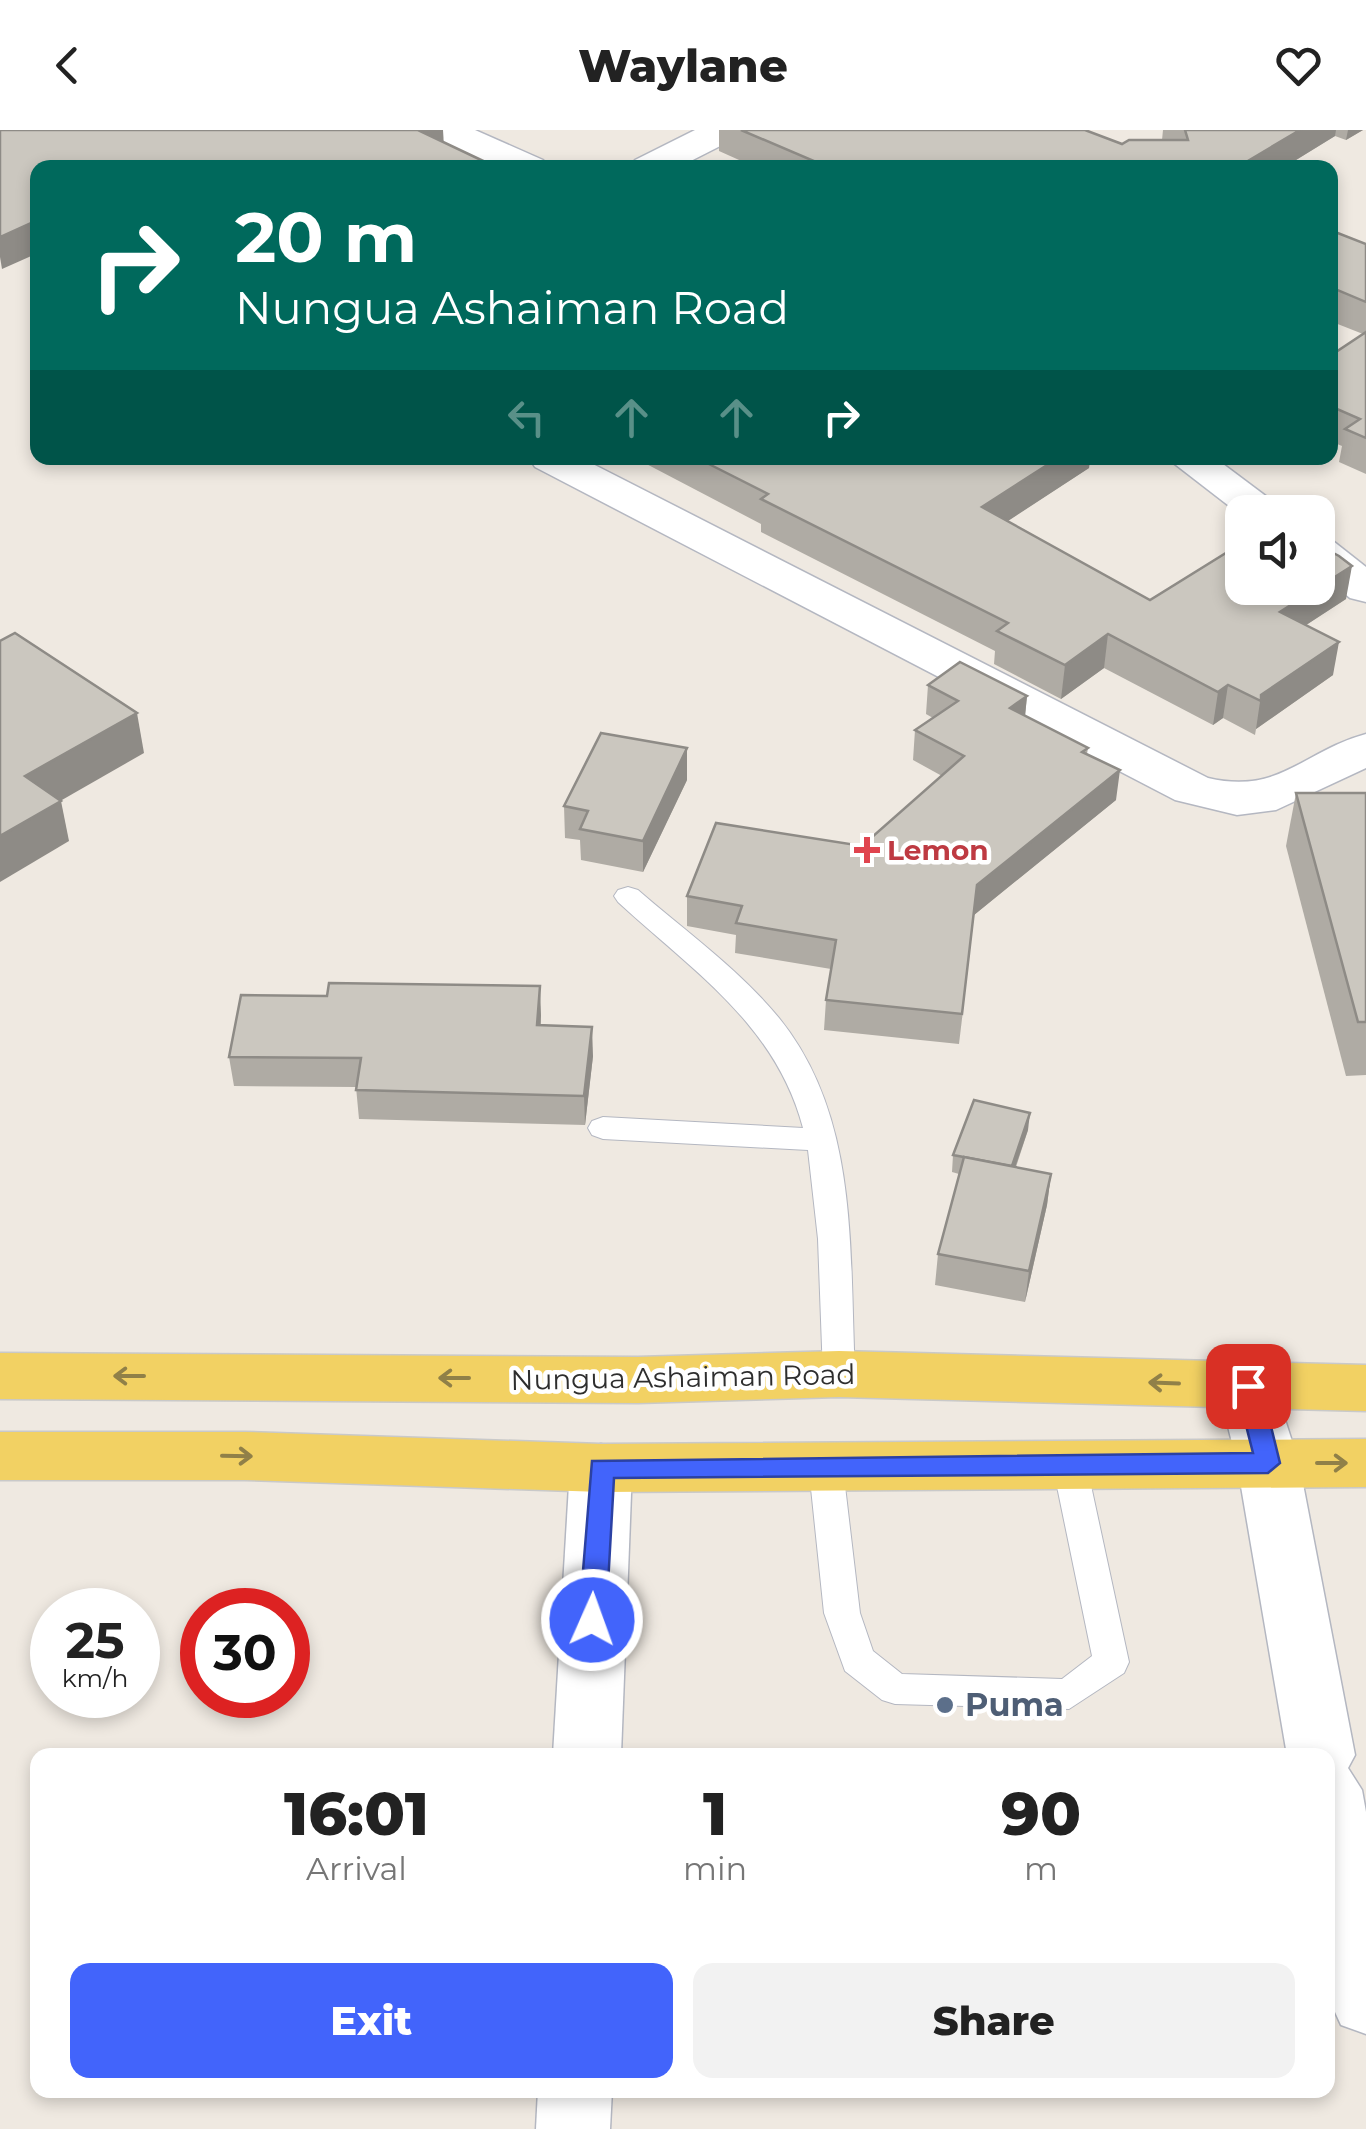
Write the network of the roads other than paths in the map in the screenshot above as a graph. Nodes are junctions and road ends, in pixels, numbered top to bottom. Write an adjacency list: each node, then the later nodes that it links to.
1 (446, 130): 3 (street)
2 (723, 130): 4 (street)
3 (512, 160)
4 (664, 160)
5 (564, 465): 10 (street)
6 (1198, 465): 7 (street)
7 (1241, 495)
8 (1335, 564): 9 (street)
9 (1366, 589)
10 (1366, 749)
11 (628, 896): 13 (lane)
12 (603, 1128): 13 (lane)
13 (825, 1140): 14 (lane)
14 (839, 1374): 15 (main road, Nungua Ashaiman Road, one-way to 15); 16 (main road, Nungua Ashaiman Road, one-way to 14)
15 (0, 1376)
16 (1248, 1386): 17 (main road, Nungua Ashaiman Road); 19 (street)
17 (1366, 1388)
18 (0, 1456): 22 (main road, one-way to 22)
19 (1268, 1463): 20 (main road, one-way to 20); 21 (main road); 25 (street)
20 (1366, 1463)
21 (1070, 1467): 23 (main road); 23 (lane)
22 (602, 1468): 23 (main road); 24 (street)
23 (826, 1469)
24 (587, 1748)
25 (1320, 1748)
26 (1335, 1829): 27 (street)
27 (1366, 2001)
28 (575, 2098): 29 (street)
29 (573, 2129)

